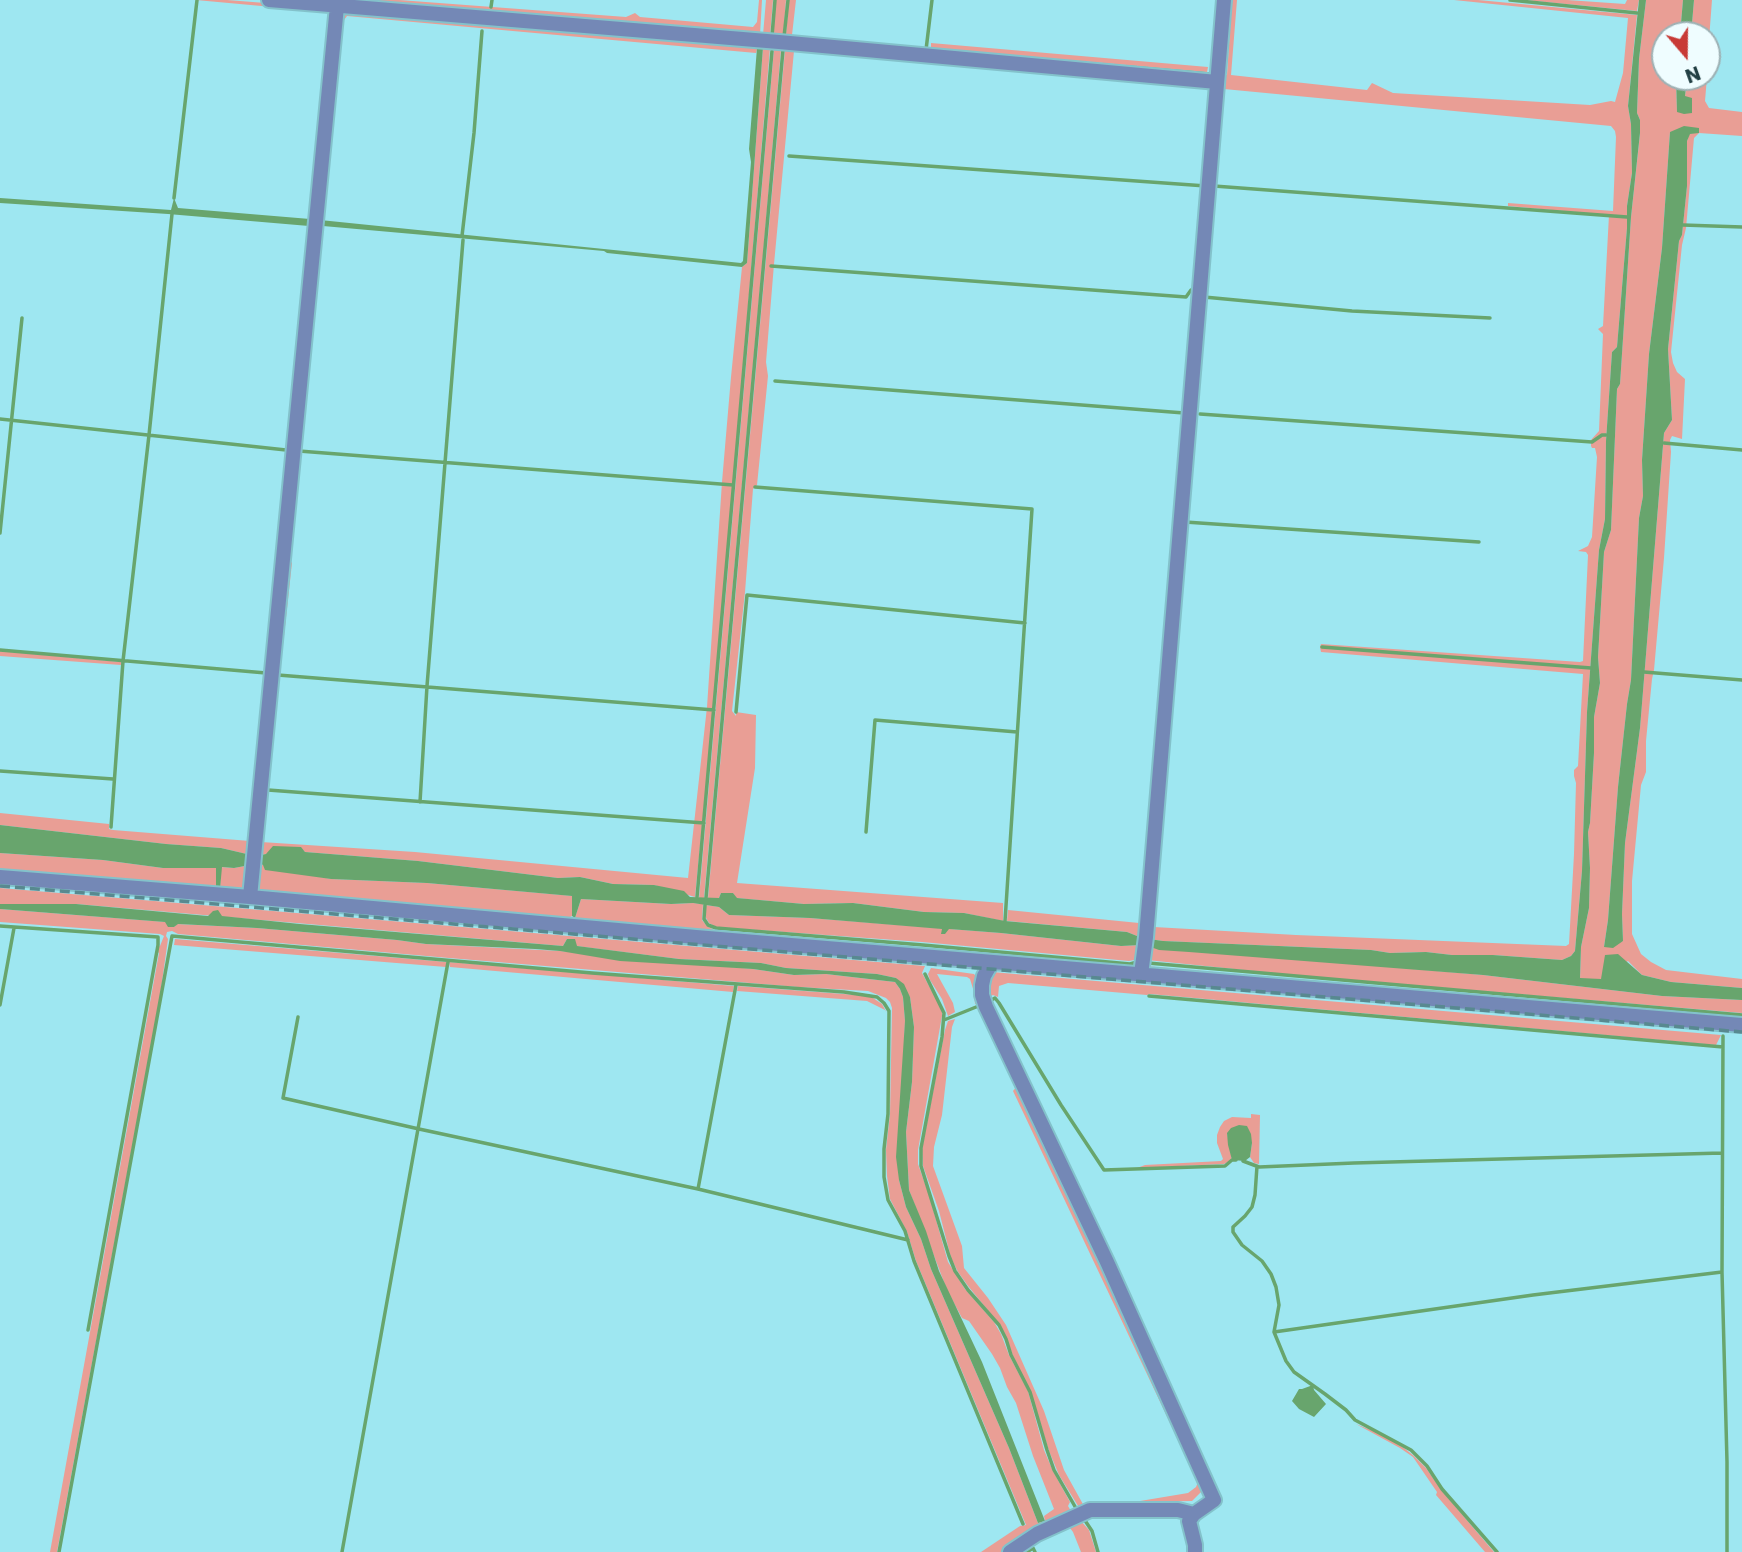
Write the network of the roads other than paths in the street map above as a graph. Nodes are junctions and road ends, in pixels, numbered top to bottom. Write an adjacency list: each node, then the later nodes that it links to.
1 (268, 0): 3 (street)
2 (1224, 0): 4 (street)
3 (337, 6): 4 (street); 6 (street)
4 (1217, 82): 8 (street)
5 (0, 877): 6 (street)
6 (250, 897): 7 (street)
7 (992, 962): 8 (street); 10 (street)
8 (1142, 974): 9 (street)
9 (1742, 1025)
10 (1194, 1514): 11 (street); 12 (street)
11 (1010, 1552)
12 (1195, 1552)

